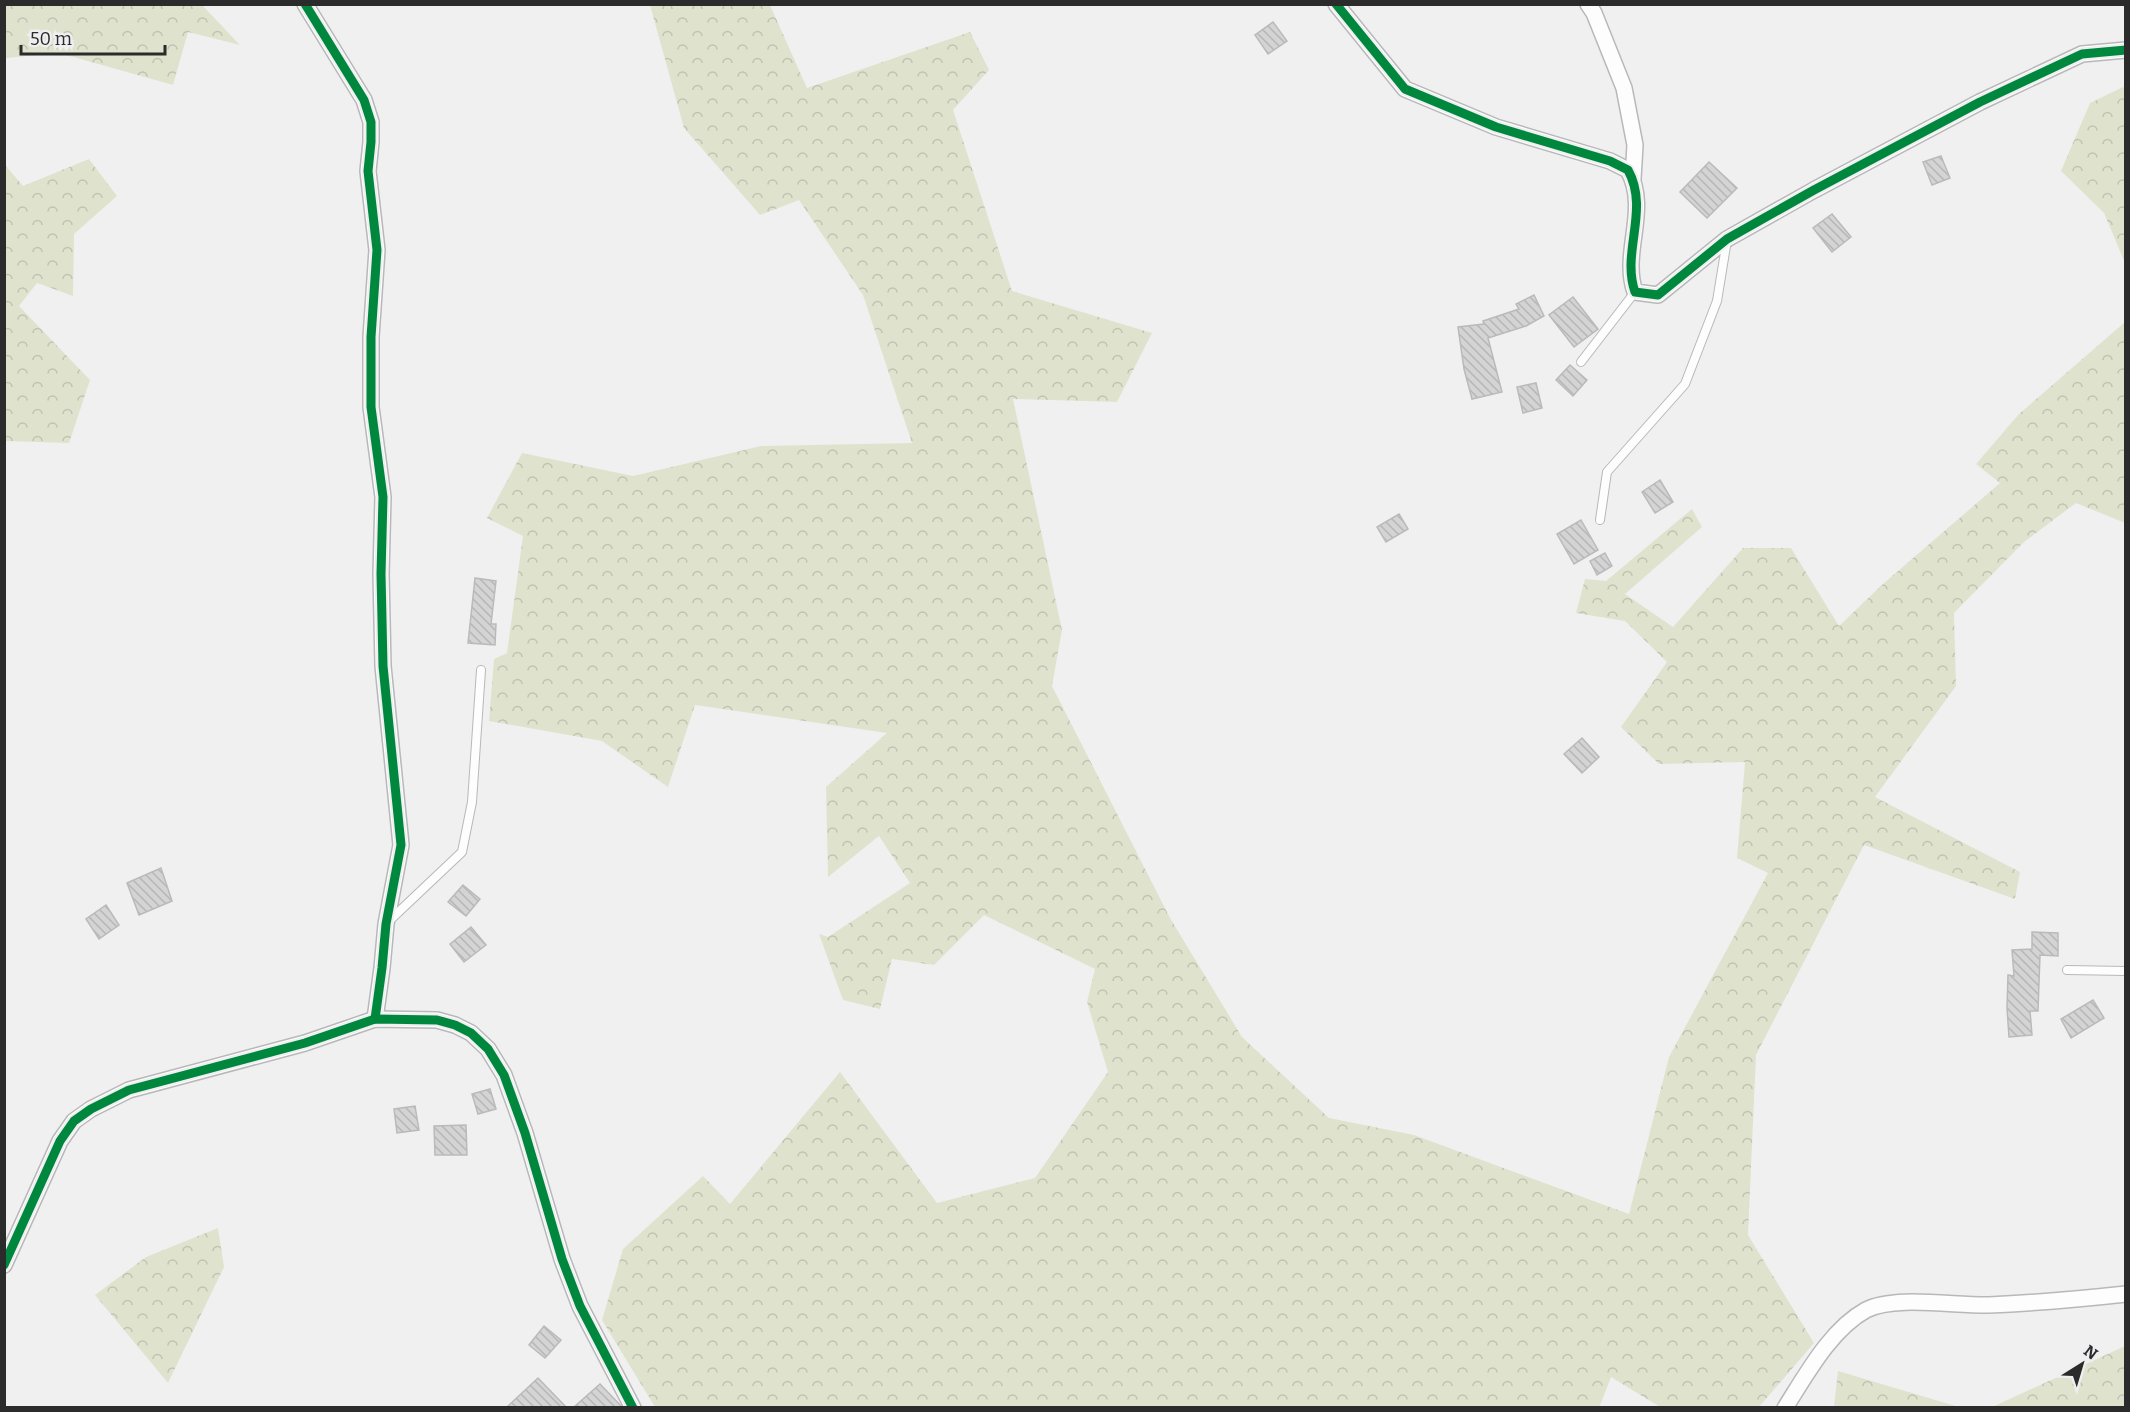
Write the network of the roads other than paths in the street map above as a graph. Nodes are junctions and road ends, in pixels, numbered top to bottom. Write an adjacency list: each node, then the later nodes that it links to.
1 (305, 4): 11 (street)
2 (1336, 4): 5 (street)
3 (1588, 4): 5 (street)
4 (2126, 50): 6 (street)
5 (1633, 179): 7 (street)
6 (1727, 239): 7 (street); 9 (lane)
7 (1635, 292): 8 (lane)
8 (1581, 362)
9 (1600, 520)
10 (481, 670): 11 (lane)
11 (386, 924): 14 (street)
12 (2067, 970): 13 (lane)
13 (2126, 971)
14 (375, 1019): 15 (street); 17 (street)
15 (4, 1265)
16 (2126, 1294): 18 (street)
17 (633, 1407)
18 (1785, 1407)

